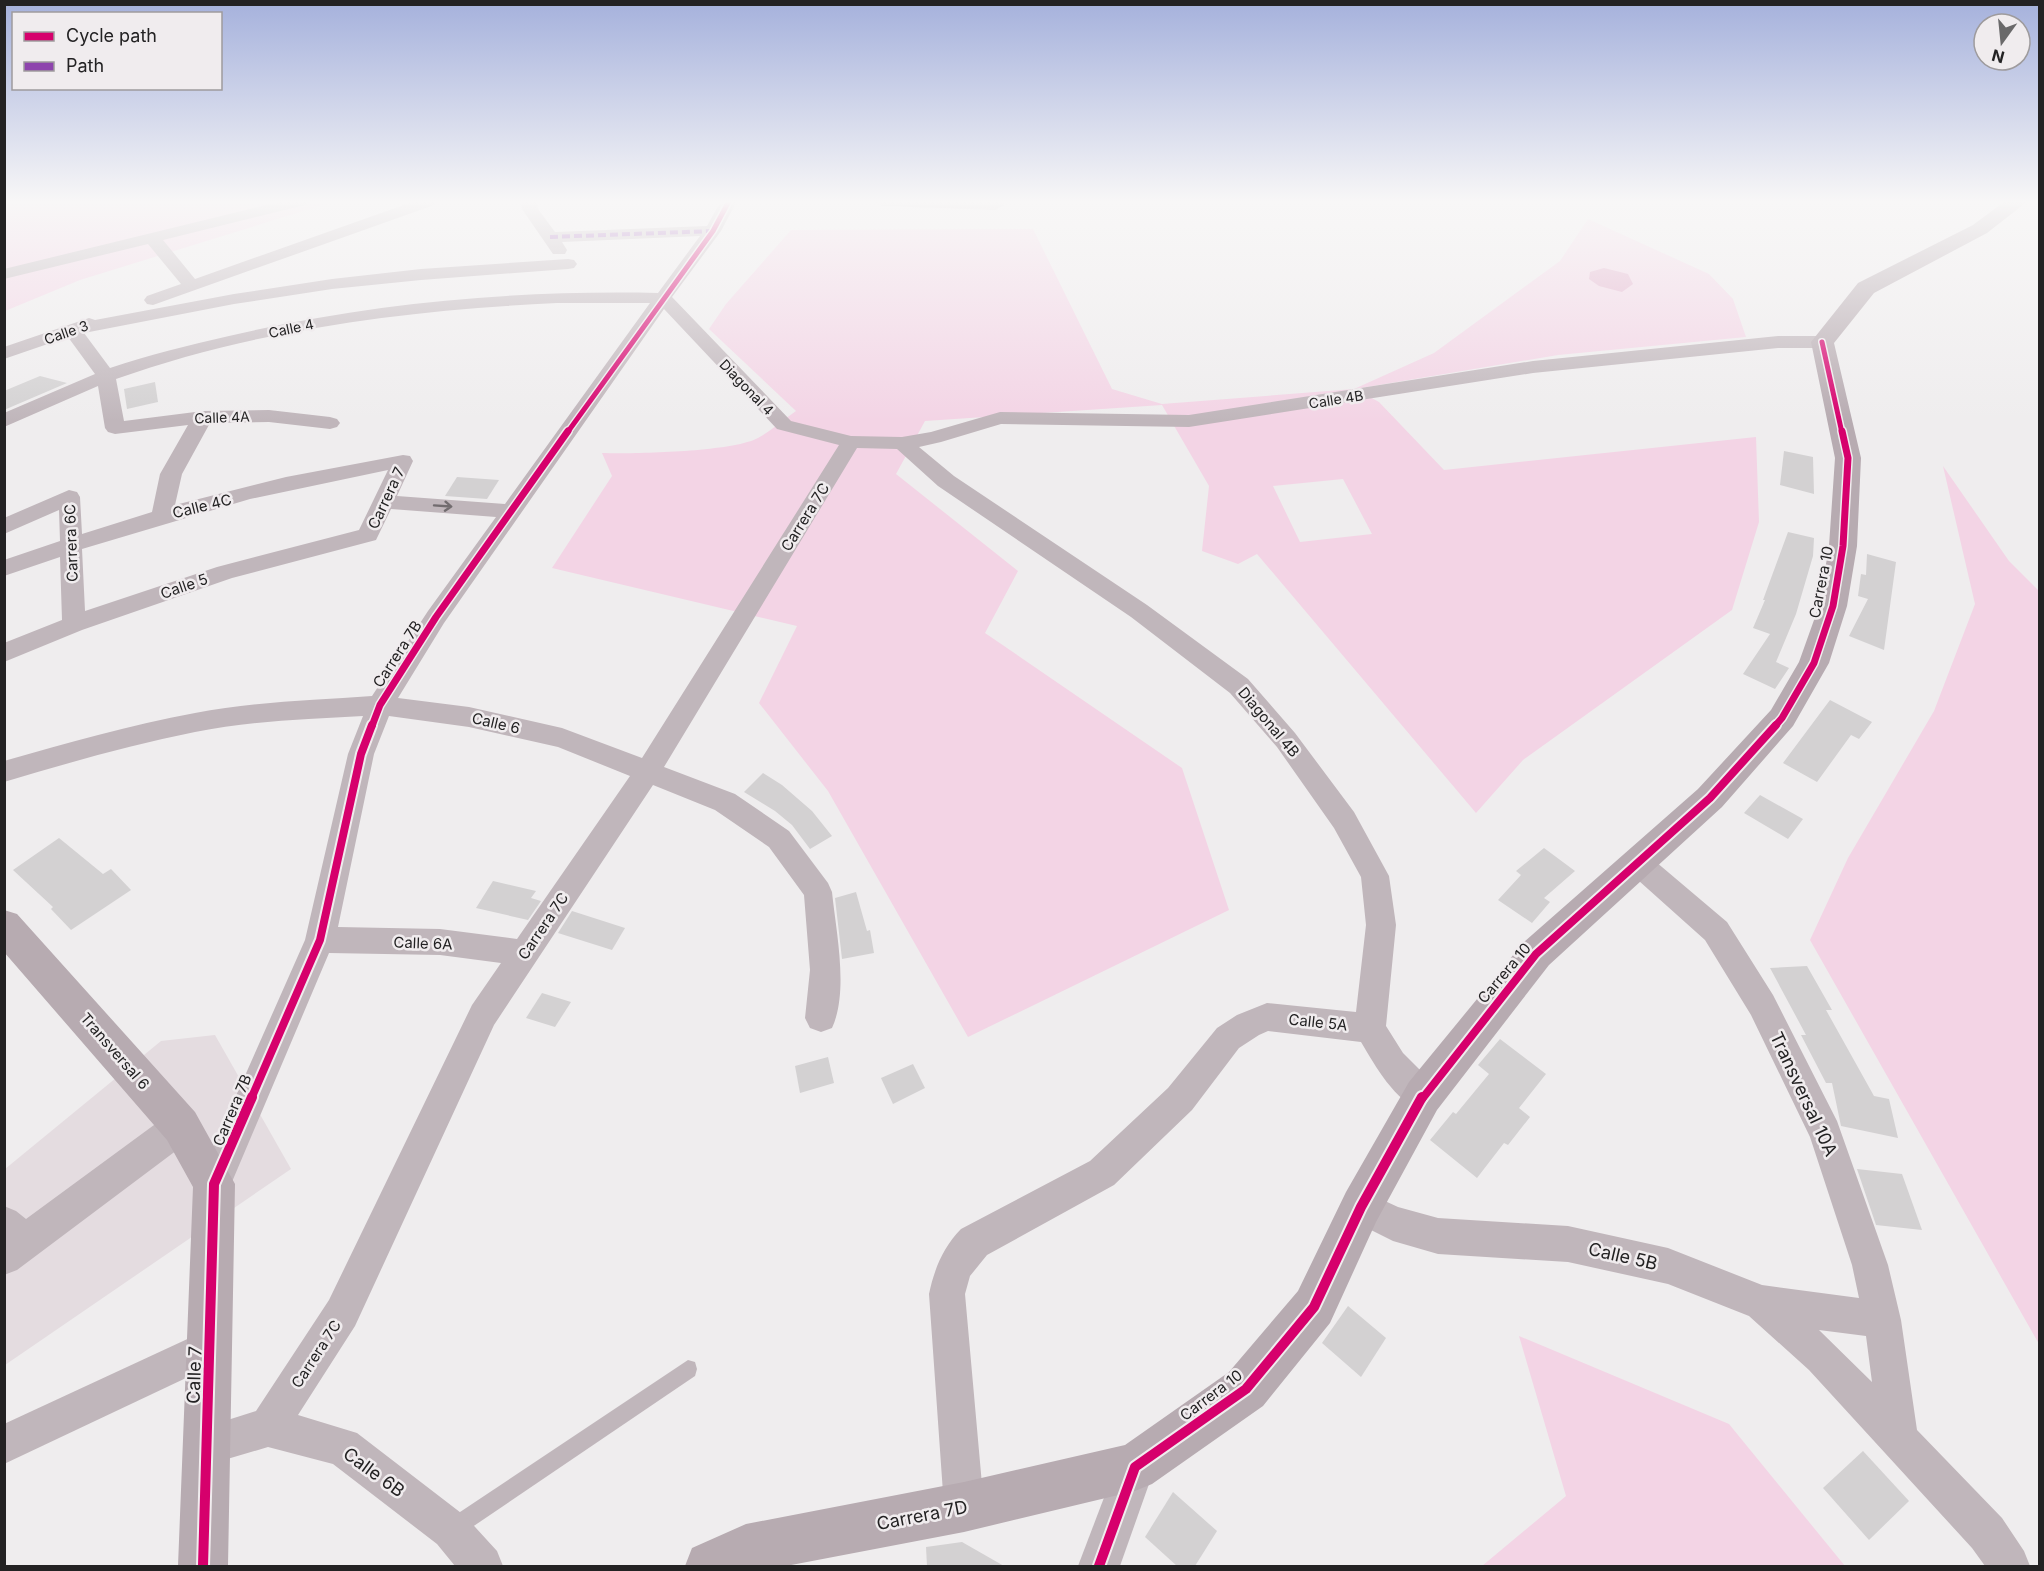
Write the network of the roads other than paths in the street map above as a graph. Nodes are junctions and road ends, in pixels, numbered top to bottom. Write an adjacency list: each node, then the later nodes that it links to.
1 (182, 274): 7 (street)
2 (225, 274): 7 (street, Calle 3)
3 (420, 274): 10 (street)
4 (575, 274): 8 (street)
5 (681, 274): 9 (street, Carrera 7B)
6 (1892, 274): 11 (street)
7 (192, 286): 10 (street, Calle 3)
8 (591, 296): 9 (street, Calle 4); 13 (street, Calle 4)
9 (663, 298): 17 (street, Diagonal 4); 21 (street, Carrera 7B)
10 (72, 330): 12 (street, Calle 3); 13 (street)
11 (1822, 342): 18 (street, Calle 4B); 32 (street, Carrera 10)
12 (4, 353)
13 (106, 376): 14 (street, Calle 4A); 15 (street, Calle 4)
14 (203, 417): 16 (street, Calle 4A); 22 (street)
15 (4, 421)
16 (330, 423)
17 (851, 442): 18 (street, Calle 4B); 31 (street, Carrera 7C)
18 (902, 443): 37 (street, Diagonal 4B)
19 (404, 461): 20 (street, Carrera 7); 22 (street, Calle 4C)
20 (384, 502): 21 (street, one-way to 21); 24 (street, Carrera 7)
21 (512, 511): 29 (street, Carrera 7B)
22 (162, 516): 25 (street, Calle 4C)
23 (4, 527): 25 (street, Carrera 6C)
24 (368, 535): 27 (street, Calle 5)
25 (71, 544): 26 (street, Calle 4C); 27 (street, Carrera 6C)
26 (4, 567)
27 (74, 624): 28 (street, Calle 5)
28 (4, 653)
29 (380, 705): 30 (street, Calle 6); 31 (street, Calle 6); 34 (street, Carrera 7B)
30 (4, 772)
31 (647, 772): 35 (street, Carrera 7C); 36 (street, Calle 6)
32 (1639, 864): 38 (street, Carrera 10); 44 (street, Transversal 10A)
33 (4, 925): 39 (street, Transversal 6)
34 (320, 940): 35 (street, Calle 6A); 40 (street, Carrera 7B)
35 (525, 953): 47 (street, Carrera 7C)
36 (821, 1018)
37 (1370, 1028): 38 (street); 52 (street, Calle 5A)
38 (1423, 1096): 41 (street, Carrera 10)
39 (181, 1126): 40 (street, Transversal 6); 42 (street)
40 (214, 1184): 45 (street, Calle 7)
41 (1361, 1207): 43 (street, Calle 5B); 51 (street, Carrera 10)
42 (11, 1240)
43 (1762, 1303): 44 (street, Calle 5B); 48 (street)
44 (1882, 1320): 48 (street, Transversal 10A)
45 (209, 1348): 49 (street); 50 (street, Calle 7)
46 (688, 1370): 53 (lane)
47 (268, 1427): 50 (street); 53 (street, Calle 6B)
48 (1899, 1439): 58 (street)
49 (4, 1445)
50 (207, 1445): 54 (street, Calle 7)
51 (1135, 1467): 52 (street, Carrera 7D); 57 (street)
52 (964, 1507): 56 (street, Carrera 7D)
53 (451, 1530): 55 (street, Calle 6B)
54 (203, 1566)
55 (482, 1566)
56 (710, 1566)
57 (1099, 1566)
58 (2009, 1566)

